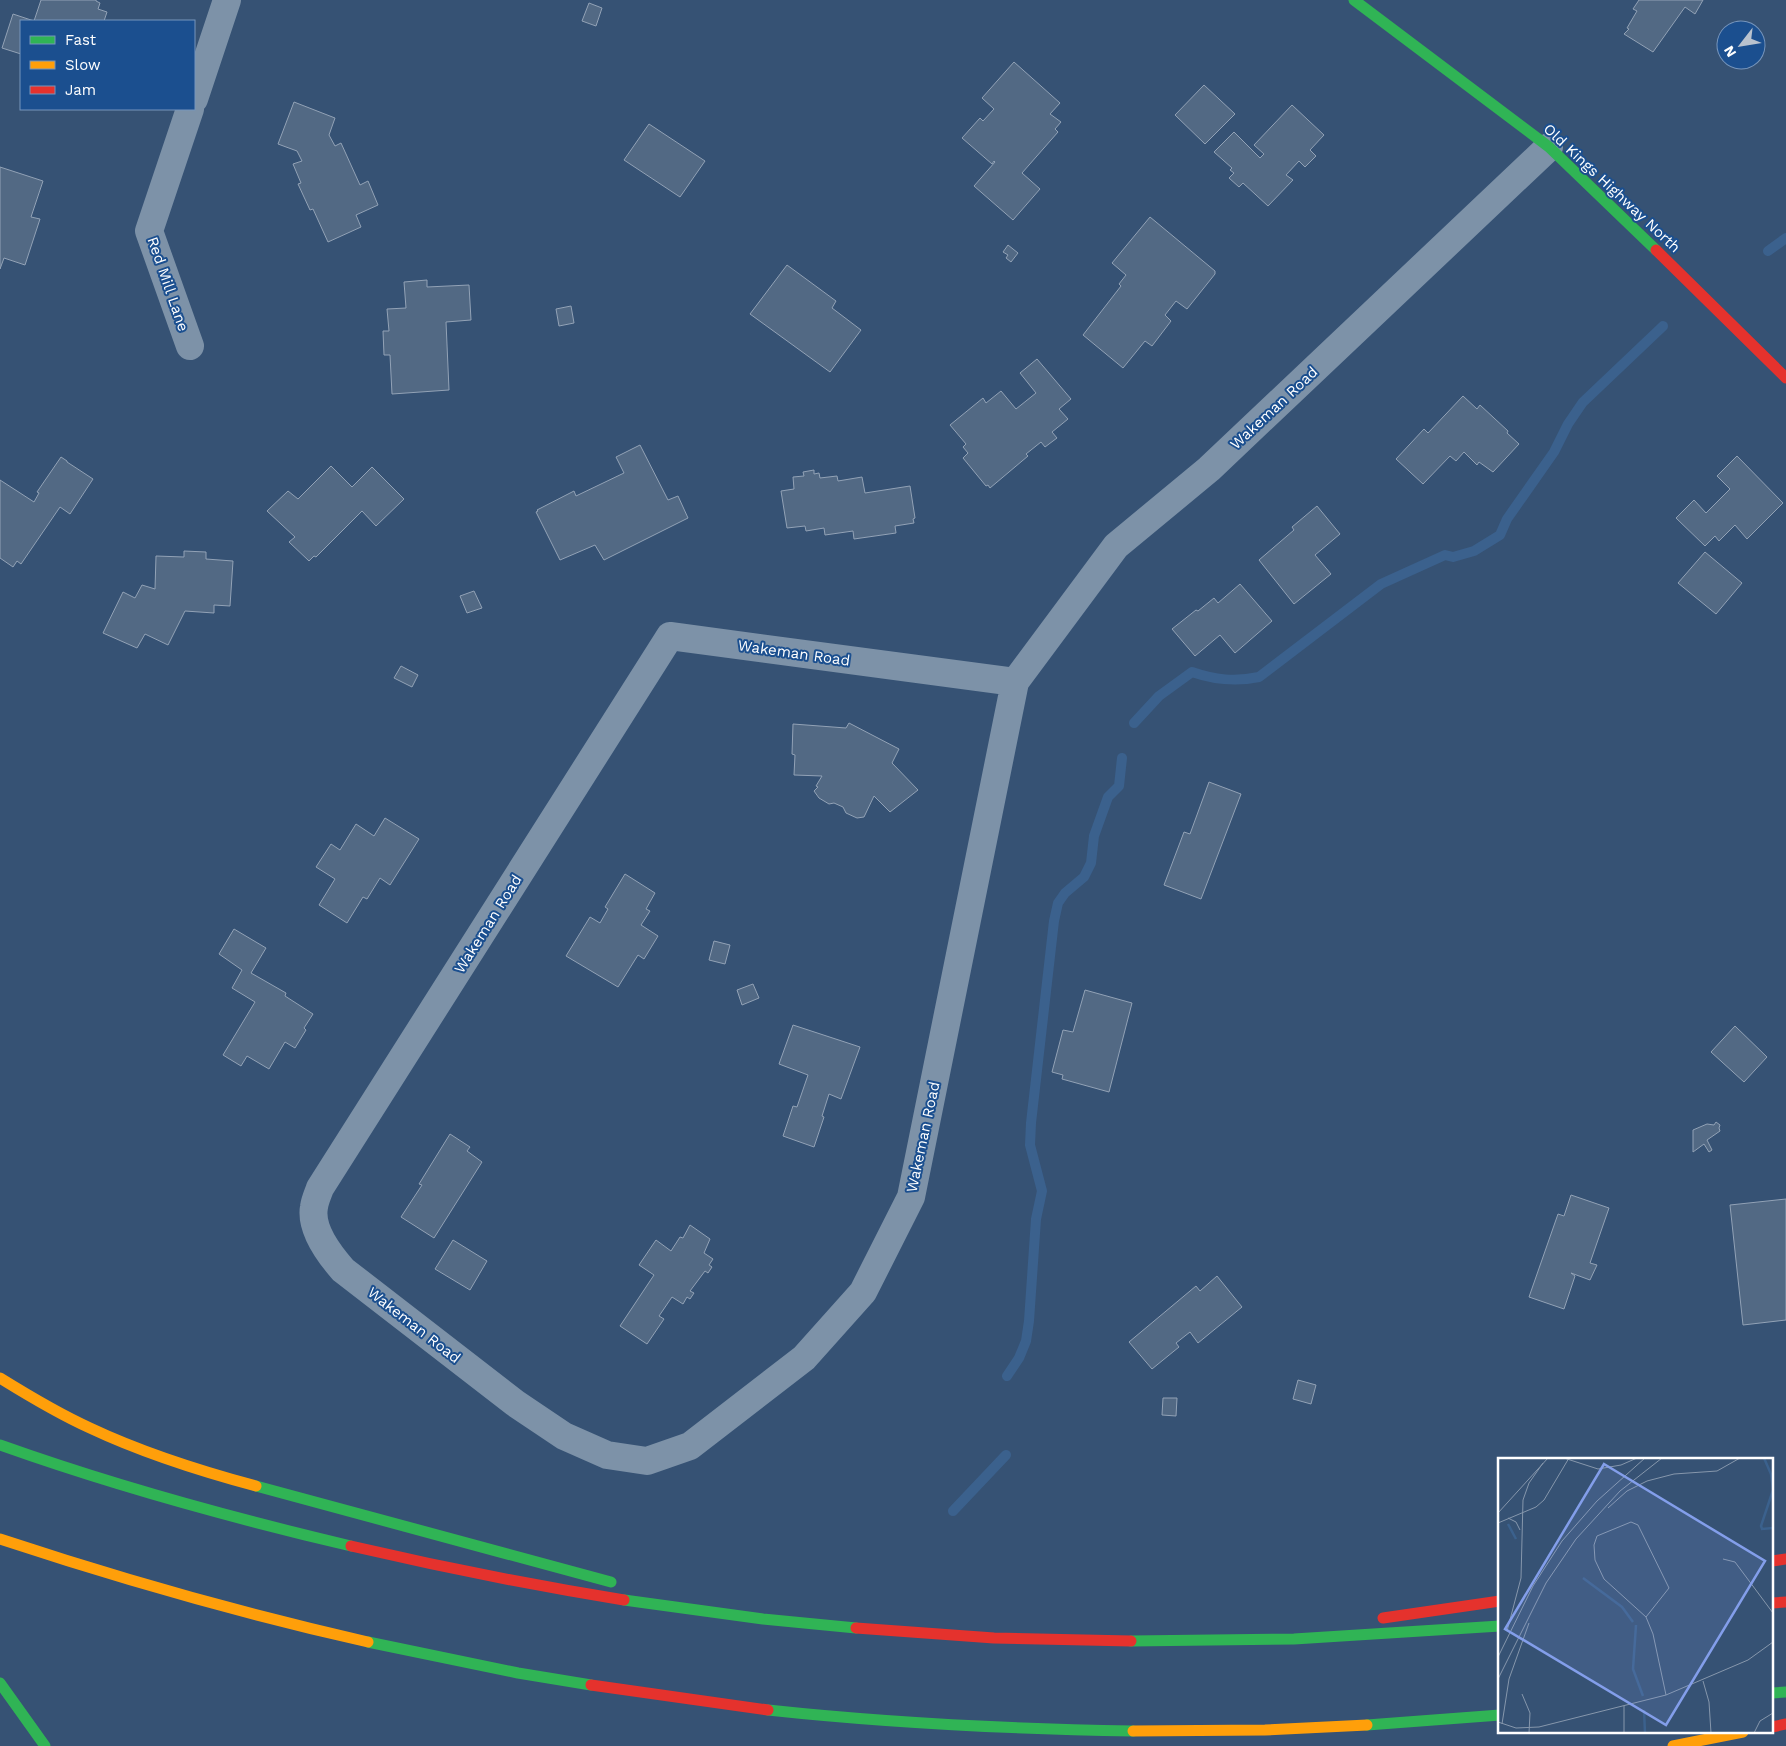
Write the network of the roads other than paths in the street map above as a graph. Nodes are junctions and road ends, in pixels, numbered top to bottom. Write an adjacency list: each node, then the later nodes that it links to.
1 (227, 0): 3 (street)
2 (1354, 0): 5 (main road, Old Kings Highway North)
3 (195, 96)
4 (190, 110): 6 (street, Red Mill Lane)
5 (1549, 147): 7 (main road, Old Kings Highway North); 8 (street, Wakeman Road)
6 (190, 346)
7 (1786, 378)
8 (1015, 682): 8 (street, Wakeman Road)
9 (0, 1378): 12 (main road)
10 (0, 1445): 15 (main road)
11 (0, 1540): 21 (main road)
12 (618, 1584)
13 (637, 1590): 15 (main road)
14 (1498, 1601): 16 (main road)
15 (733, 1616): 19 (main road)
16 (1372, 1620)
17 (1332, 1625): 19 (main road)
18 (1498, 1626): 19 (main road)
19 (1224, 1641)
20 (0, 1683): 23 (main road)
21 (1498, 1716)
22 (1733, 1734): 24 (main road)
23 (46, 1746)
24 (1673, 1746)

